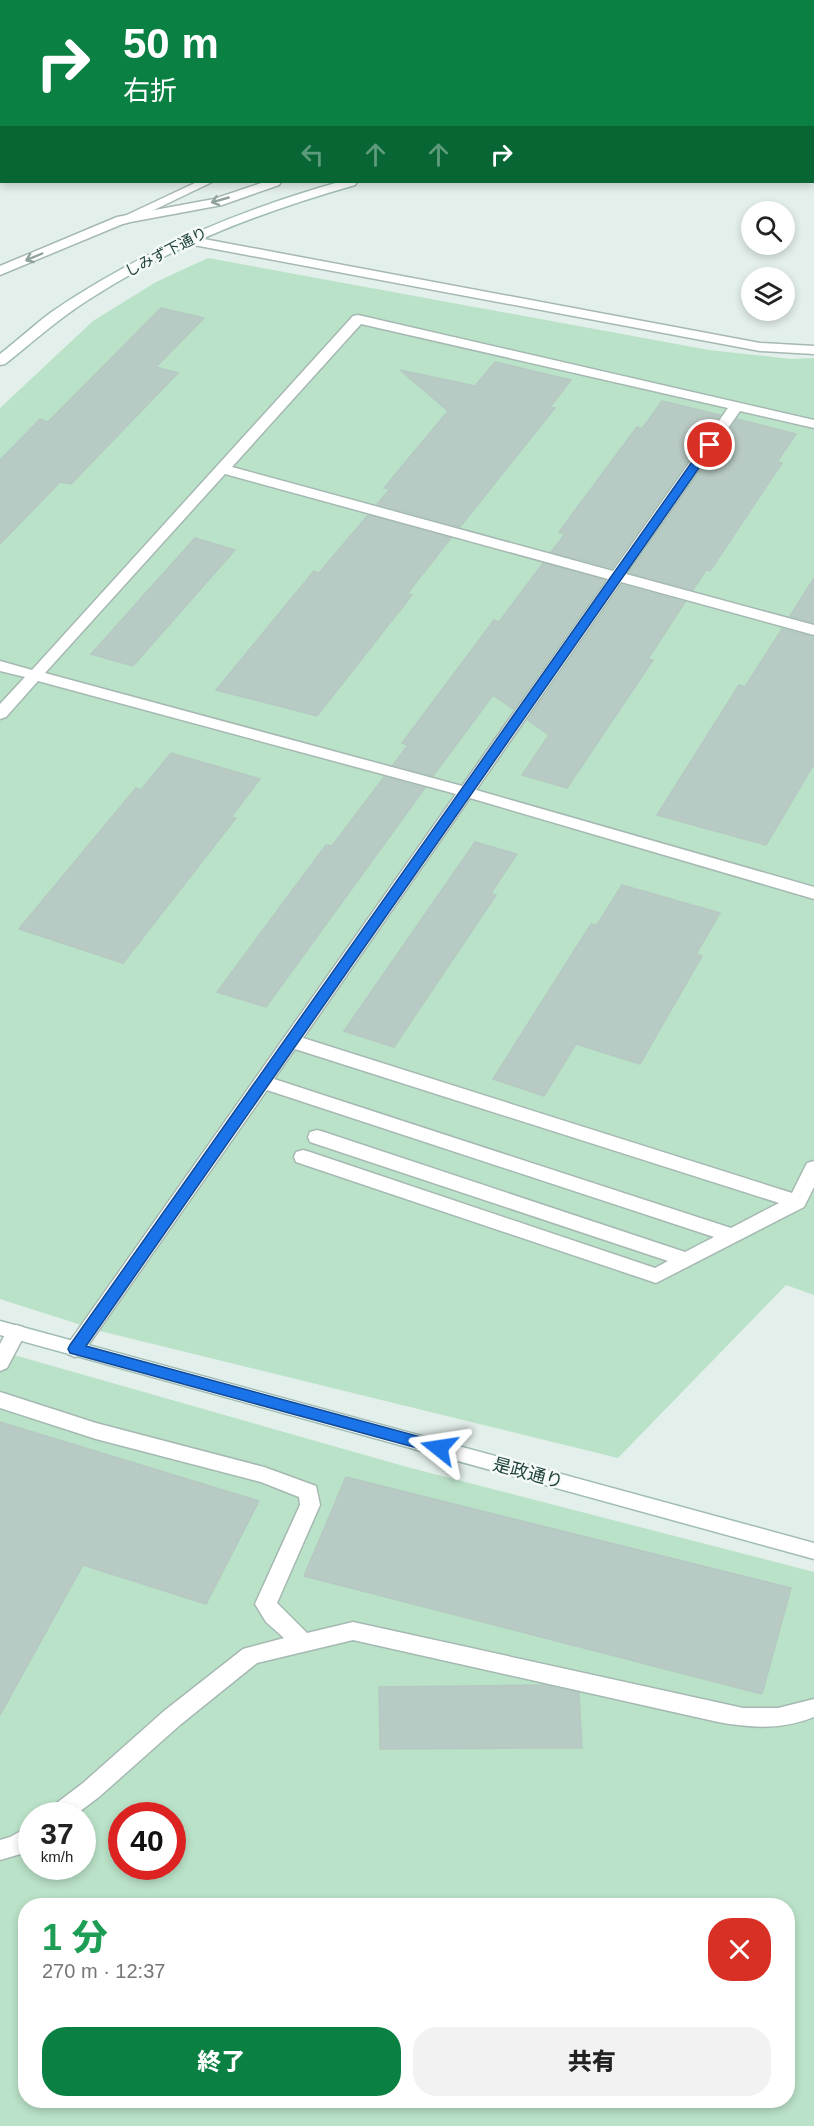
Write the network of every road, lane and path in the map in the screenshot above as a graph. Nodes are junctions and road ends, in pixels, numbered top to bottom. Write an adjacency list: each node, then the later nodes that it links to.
1 (204, 183): 4 (street)
2 (272, 183): 4 (street, one-way to 4)
3 (347, 183): 5 (street, しみず下通り)
4 (122, 220): 6 (street, one-way to 6)
5 (188, 240): 7 (street); 8 (street, しみず下通り)
6 (0, 271)
7 (814, 350)
8 (0, 361)
9 (736, 407): 10 (street); 11 (street); 12 (street)
10 (814, 424)
11 (222, 469): 12 (street); 15 (street)
12 (617, 576): 13 (street); 17 (street)
13 (814, 630)
14 (0, 666): 15 (street)
15 (35, 675): 16 (street); 17 (street)
16 (0, 714)
17 (466, 792): 18 (street); 19 (street)
18 (814, 893)
19 (291, 1041): 20 (street); 24 (street)
20 (263, 1082): 25 (street); 28 (street)
21 (317, 1137): 26 (street)
22 (303, 1157): 26 (street)
23 (814, 1168): 24 (street)
24 (796, 1202): 25 (street)
25 (733, 1236): 26 (street)
26 (687, 1260)
27 (8, 1330): 28 (street, 是政通り); 29 (street)
28 (75, 1349): 31 (street, 是政通り)
29 (0, 1363)
30 (0, 1400): 32 (street)
31 (814, 1551)
32 (303, 1642): 33 (street); 34 (street)
33 (814, 1708)
34 (76, 1802)
35 (18, 1845): 36 (street)
36 (0, 1850)

